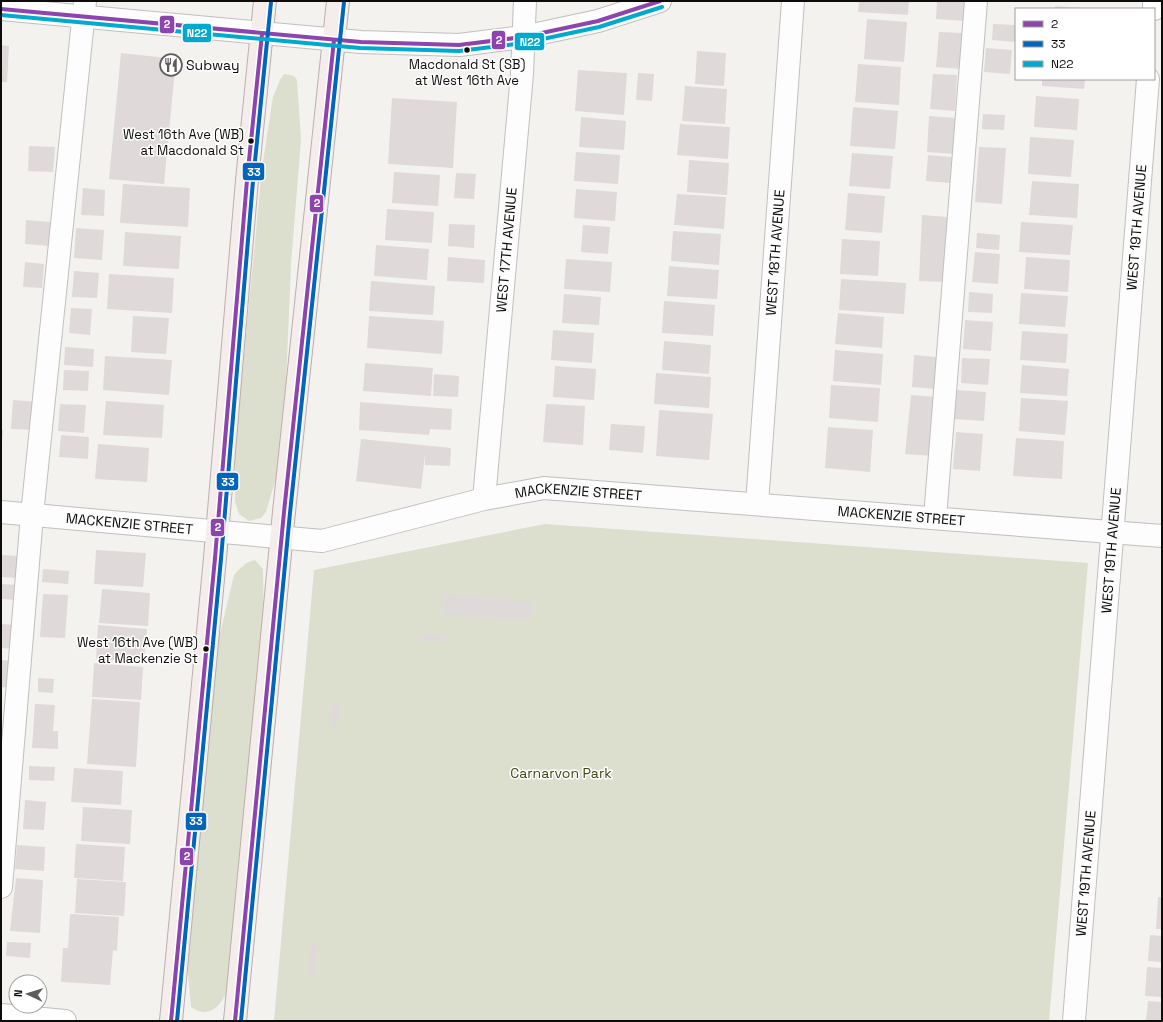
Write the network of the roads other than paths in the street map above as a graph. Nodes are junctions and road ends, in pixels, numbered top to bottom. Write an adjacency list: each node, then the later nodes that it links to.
1 (265, 1): 9 (main road)
2 (338, 1): 11 (main road)
3 (525, 1): 10 (street, WEST 17TH AVENUE)
4 (660, 1): 10 (street)
5 (793, 1): 14 (street, WEST 18TH AVENUE)
6 (976, 1): 17 (street)
7 (1, 9): 8 (street)
8 (84, 9): 9 (street); 16 (street)
9 (262, 34): 11 (street); 18 (main road)
10 (523, 38): 11 (street); 13 (street, WEST 17TH AVENUE)
11 (334, 40): 21 (main road)
12 (1148, 80): 19 (street, WEST 19TH AVENUE)
13 (484, 499): 14 (street, MACKENZIE STREET); 21 (street, MACKENZIE STREET)
14 (757, 504): 17 (street, MACKENZIE STREET)
15 (1, 512): 16 (street, MACKENZIE STREET)
16 (32, 515): 18 (street, MACKENZIE STREET); 22 (street)
17 (934, 518): 19 (street, MACKENZIE STREET)
18 (218, 533): 21 (street, MACKENZIE STREET); 25 (main road)
19 (1112, 533): 20 (street, MACKENZIE STREET); 27 (street, WEST 19TH AVENUE)
20 (1162, 536)
21 (282, 538): 26 (main road)
22 (1, 887)
23 (1, 1015): 24 (street)
24 (64, 1021)
25 (171, 1021)
26 (235, 1021)
27 (1074, 1021)

